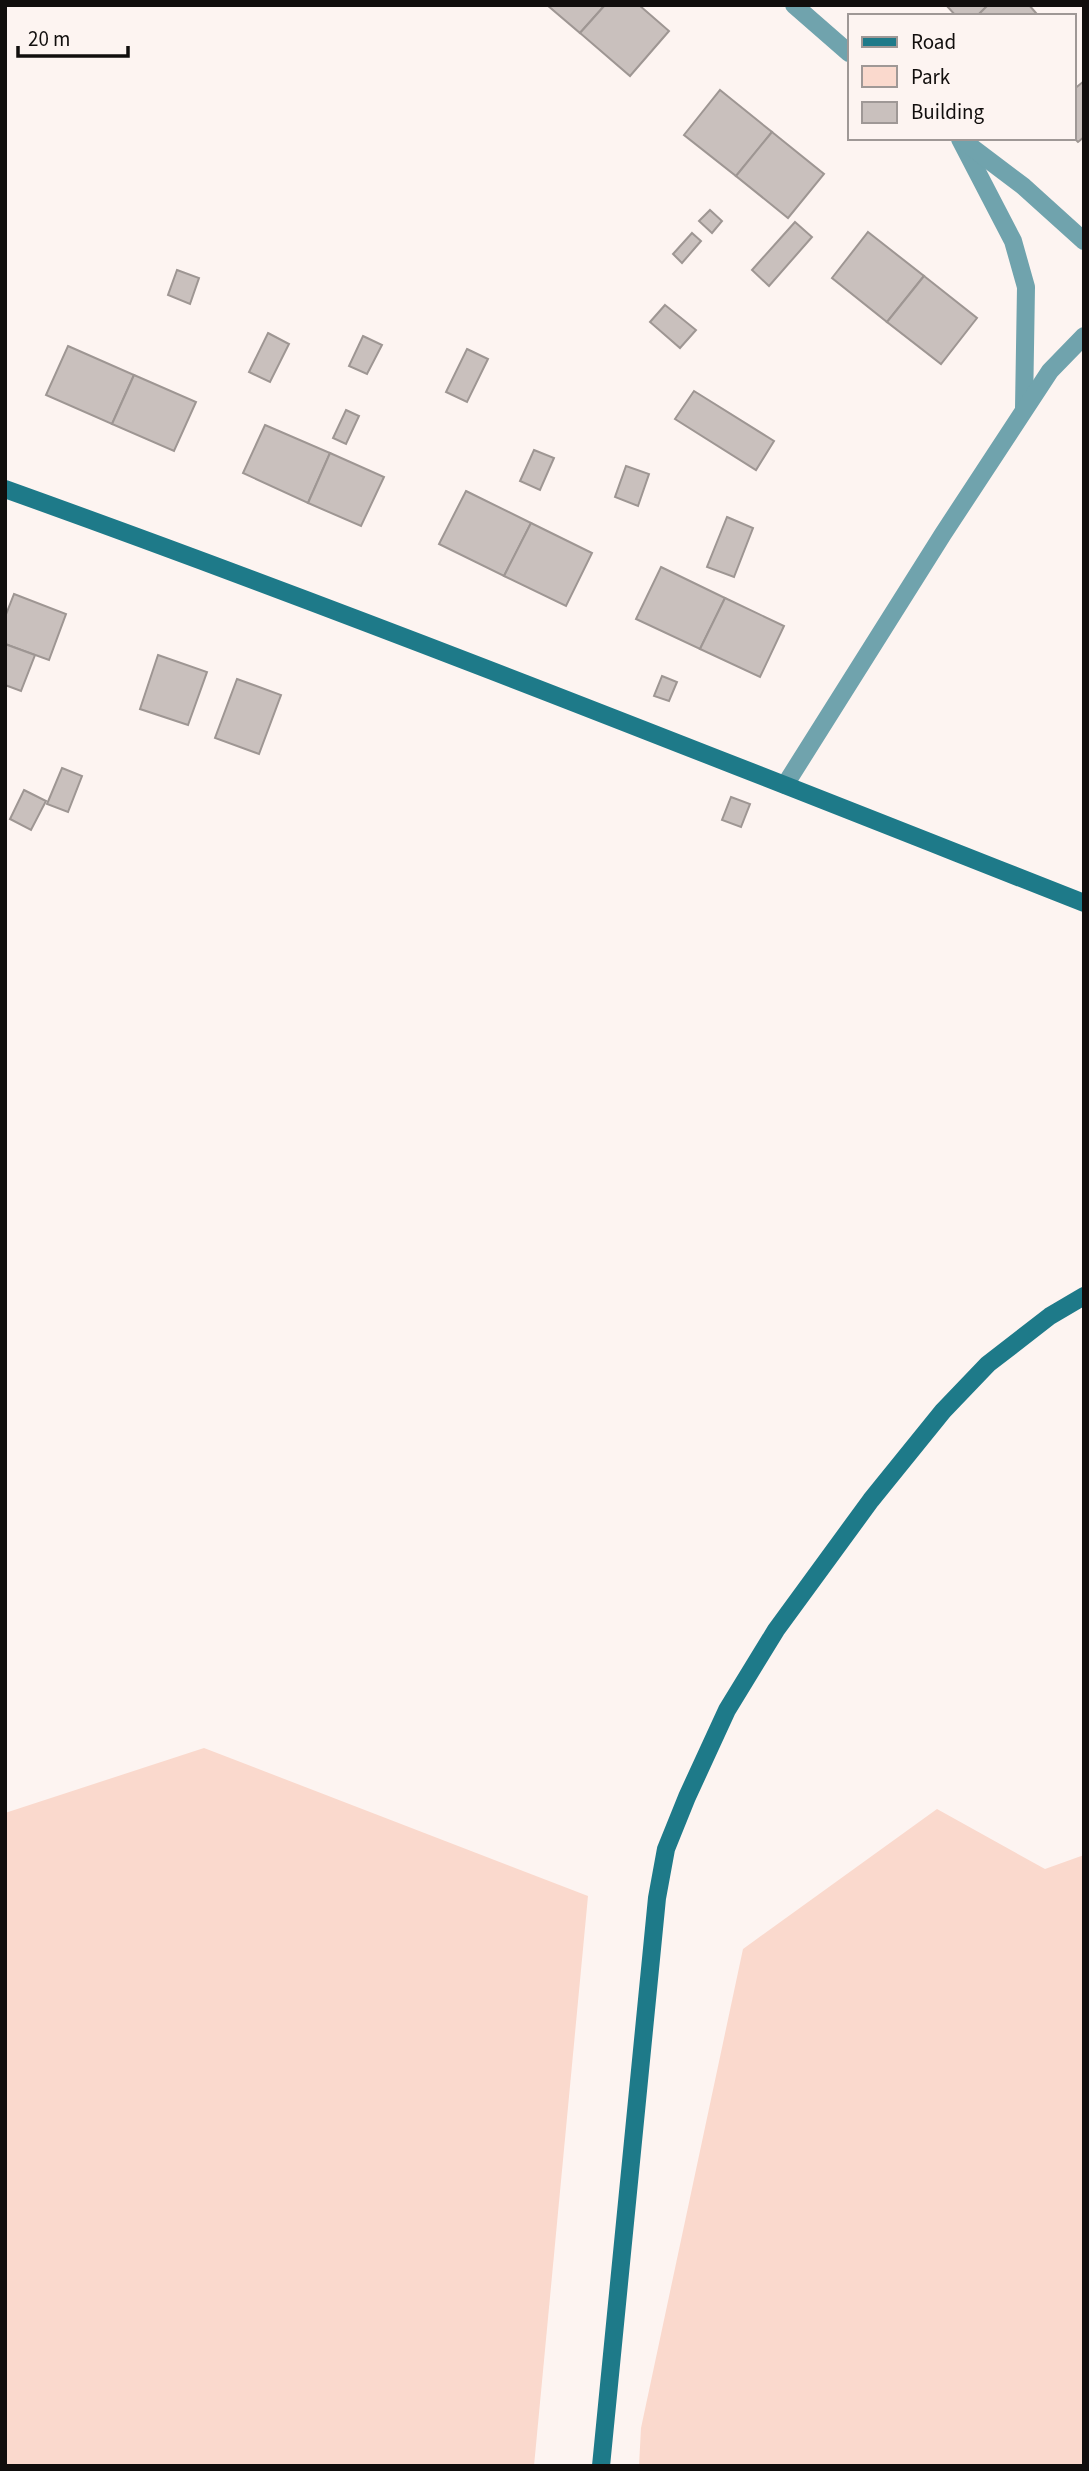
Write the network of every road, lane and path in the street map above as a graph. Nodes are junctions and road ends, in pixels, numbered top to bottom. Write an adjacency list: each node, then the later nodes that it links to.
1 (794, 5): 2 (street)
2 (848, 52)
3 (961, 140): 5 (street)
4 (961, 140): 7 (street)
5 (1084, 241)
6 (1084, 336): 7 (street)
7 (1024, 411): 9 (street)
8 (5, 489): 9 (street)
9 (785, 785): 10 (street)
10 (1084, 903)
11 (1084, 1296): 12 (street)
12 (601, 2466)

